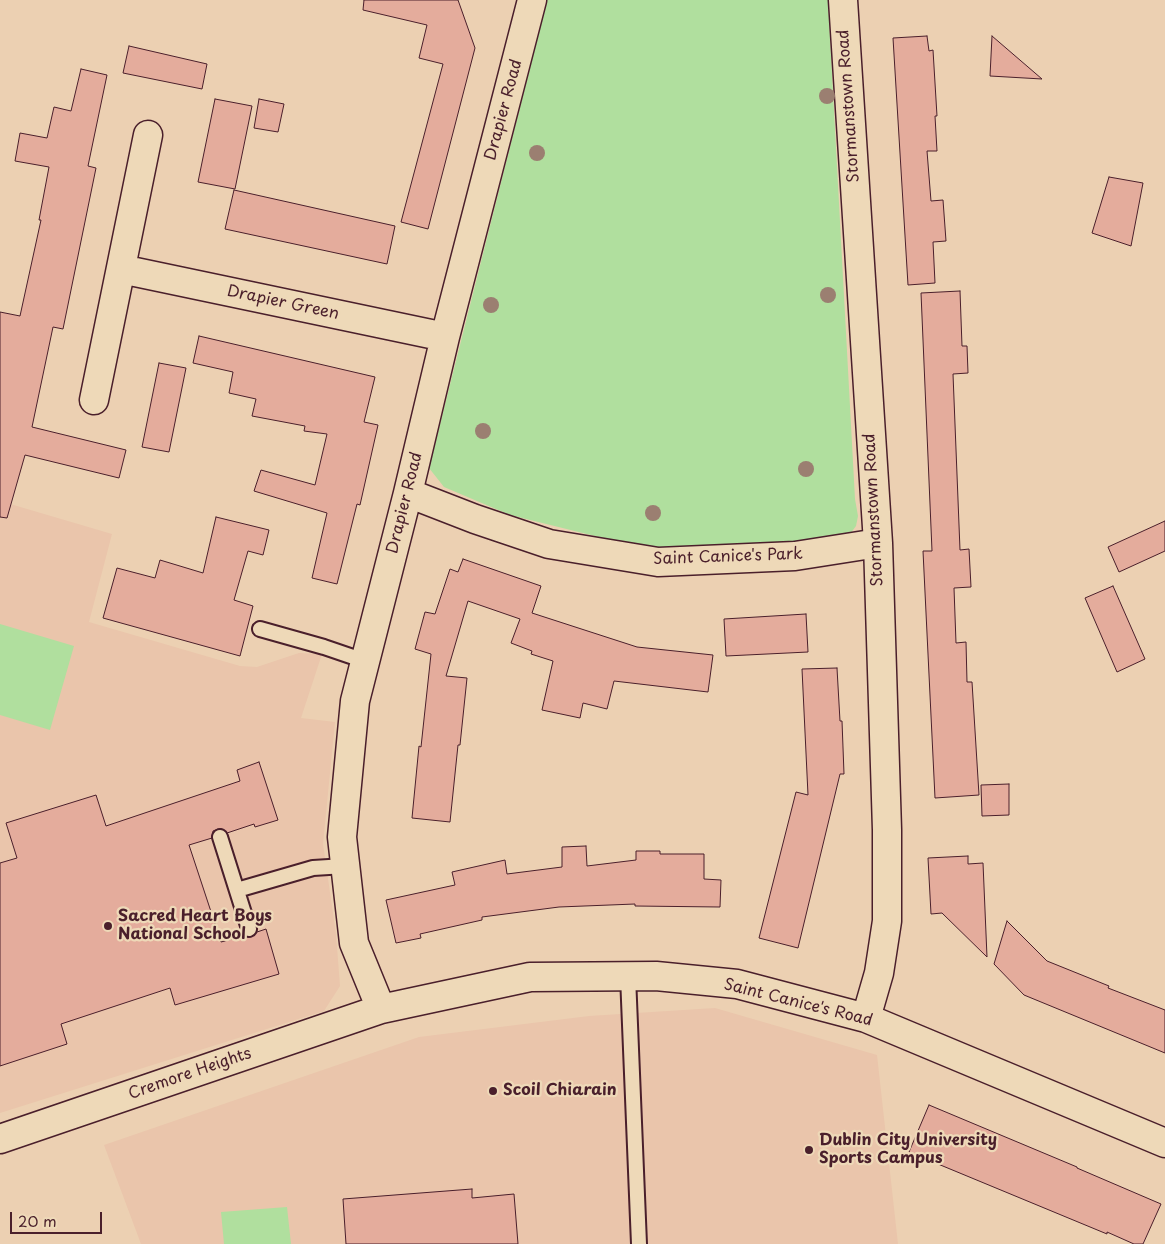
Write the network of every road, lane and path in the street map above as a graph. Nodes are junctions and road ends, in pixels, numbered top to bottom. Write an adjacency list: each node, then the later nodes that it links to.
1 (532, 0): 5 (street, Drapier Road)
2 (843, 0): 8 (street, Stormanstown Road)
3 (148, 134): 4 (street)
4 (121, 269): 5 (street, Drapier Green); 6 (street)
5 (445, 338): 7 (street, Drapier Road)
6 (94, 400)
7 (408, 493): 8 (street, Saint Canice's Park); 10 (street, Drapier Road)
8 (878, 543): 17 (street, Stormanstown Road)
9 (260, 629): 10 (lane)
10 (365, 661): 12 (street, Drapier Road)
11 (220, 837): 13 (lane)
12 (345, 866): 13 (lane); 16 (street, Drapier Road)
13 (237, 890): 14 (lane)
14 (249, 929)
15 (628, 976): 16 (street, Saint Canice's Road); 17 (street, Saint Canice's Road); 20 (lane)
16 (380, 1009): 18 (street, Cremore Heights)
17 (866, 1018): 19 (street, Saint Canice's Road)
18 (0, 1139)
19 (1165, 1143)
20 (640, 1244)

